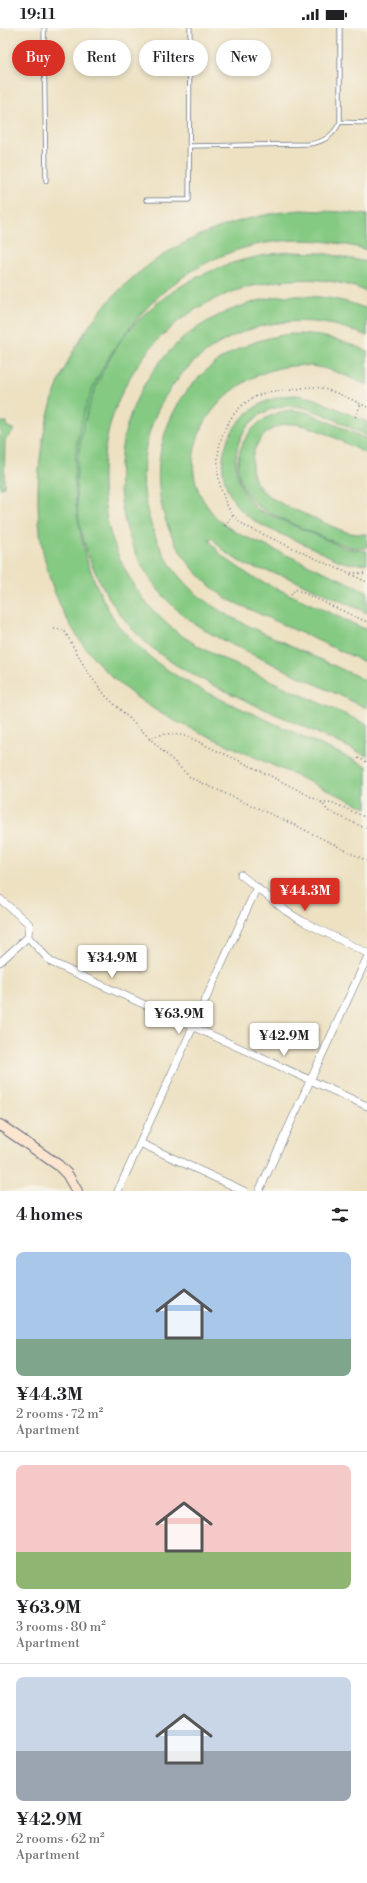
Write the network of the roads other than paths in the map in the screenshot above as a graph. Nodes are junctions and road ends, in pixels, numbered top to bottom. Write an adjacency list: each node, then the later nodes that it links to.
1 (44, 28): 7 (lane)
2 (190, 28): 6 (lane)
3 (340, 28): 4 (lane)
4 (340, 122): 5 (lane); 6 (lane)
5 (367, 123)
6 (190, 146): 8 (lane)
7 (46, 181)
8 (146, 200)
9 (242, 875): 10 (street)
10 (256, 887): 13 (street); 16 (street)
11 (0, 900): 12 (street)
12 (28, 937): 15 (street); 16 (street)
13 (367, 953)
14 (367, 958): 17 (street)
15 (0, 962)
16 (193, 1027): 17 (street); 20 (street)
17 (311, 1080): 18 (street); 24 (street)
18 (367, 1106)
19 (0, 1125): 21 (street)
20 (140, 1144): 22 (street); 23 (street)
21 (77, 1191)
22 (118, 1191)
23 (244, 1191)
24 (259, 1191)

